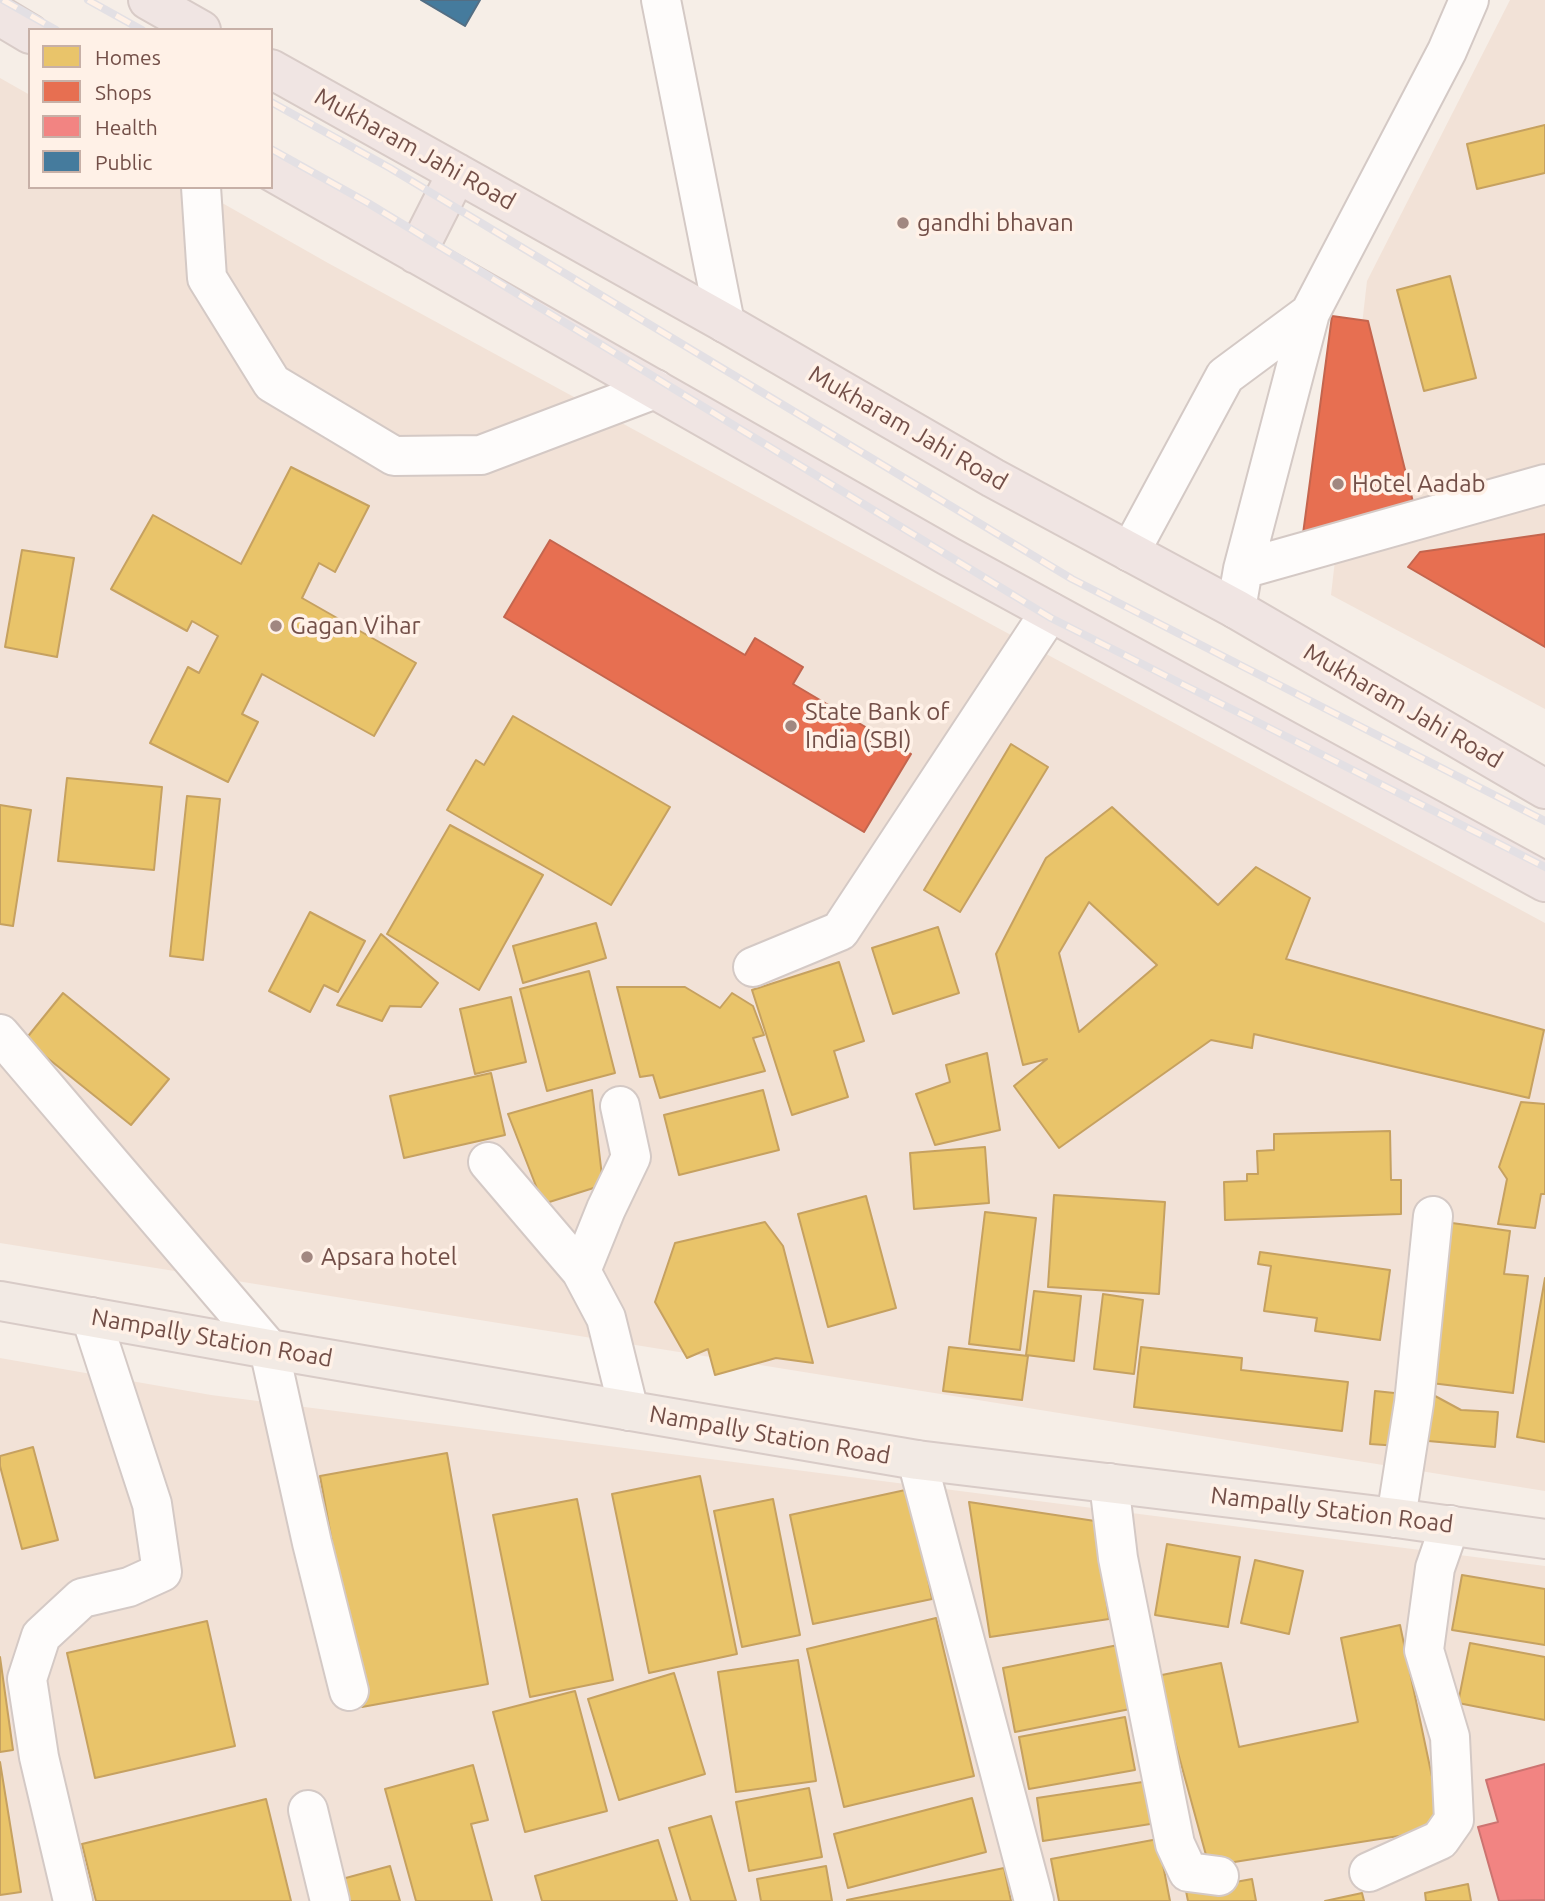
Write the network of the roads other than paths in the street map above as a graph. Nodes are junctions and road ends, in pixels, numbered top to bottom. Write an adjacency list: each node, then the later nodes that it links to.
1 (148, 0): 5 (highway)
2 (662, 0): 13 (street)
3 (1469, 0): 12 (street)
4 (0, 16): 6 (highway)
5 (197, 28)
6 (28, 33)
7 (273, 70): 9 (highway, Mukharam Jahi Road)
8 (273, 172): 11 (highway)
9 (457, 173): 11 (highway); 13 (highway, Mukharam Jahi Road)
10 (201, 189): 14 (street)
11 (416, 254): 14 (highway)
12 (1310, 313): 16 (street); 17 (street)
13 (725, 323): 16 (highway, Mukharam Jahi Road)
14 (655, 389): 19 (highway)
15 (1545, 484): 17 (street)
16 (1130, 552): 18 (highway, Mukharam Jahi Road)
17 (1243, 569): 18 (street)
18 (1236, 609): 20 (highway, Mukharam Jahi Road)
19 (1050, 612): 21 (highway); 22 (street)
20 (1545, 789)
21 (1545, 882)
22 (753, 967)
23 (0, 1034): 30 (street)
24 (620, 1107): 27 (street)
25 (488, 1161): 27 (street)
26 (1433, 1216): 34 (street)
27 (581, 1271): 31 (street)
28 (0, 1301): 29 (main road, Nampally Station Road)
29 (92, 1317): 30 (main road, Nampally Station Road); 41 (street)
30 (269, 1349): 31 (main road, Nampally Station Road); 37 (street)
31 (629, 1411): 32 (main road, Nampally Station Road)
32 (916, 1460): 33 (main road, Nampally Station Road); 43 (street)
33 (1110, 1483): 34 (main road, Nampally Station Road); 40 (street)
34 (1396, 1518): 35 (main road, Nampally Station Road)
35 (1450, 1524): 36 (main road, Nampally Station Road); 39 (street)
36 (1545, 1539)
37 (349, 1691)
38 (308, 1810): 42 (street)
39 (1369, 1872)
40 (1219, 1876)
41 (74, 1901)
42 (330, 1901)
43 (1034, 1901)

